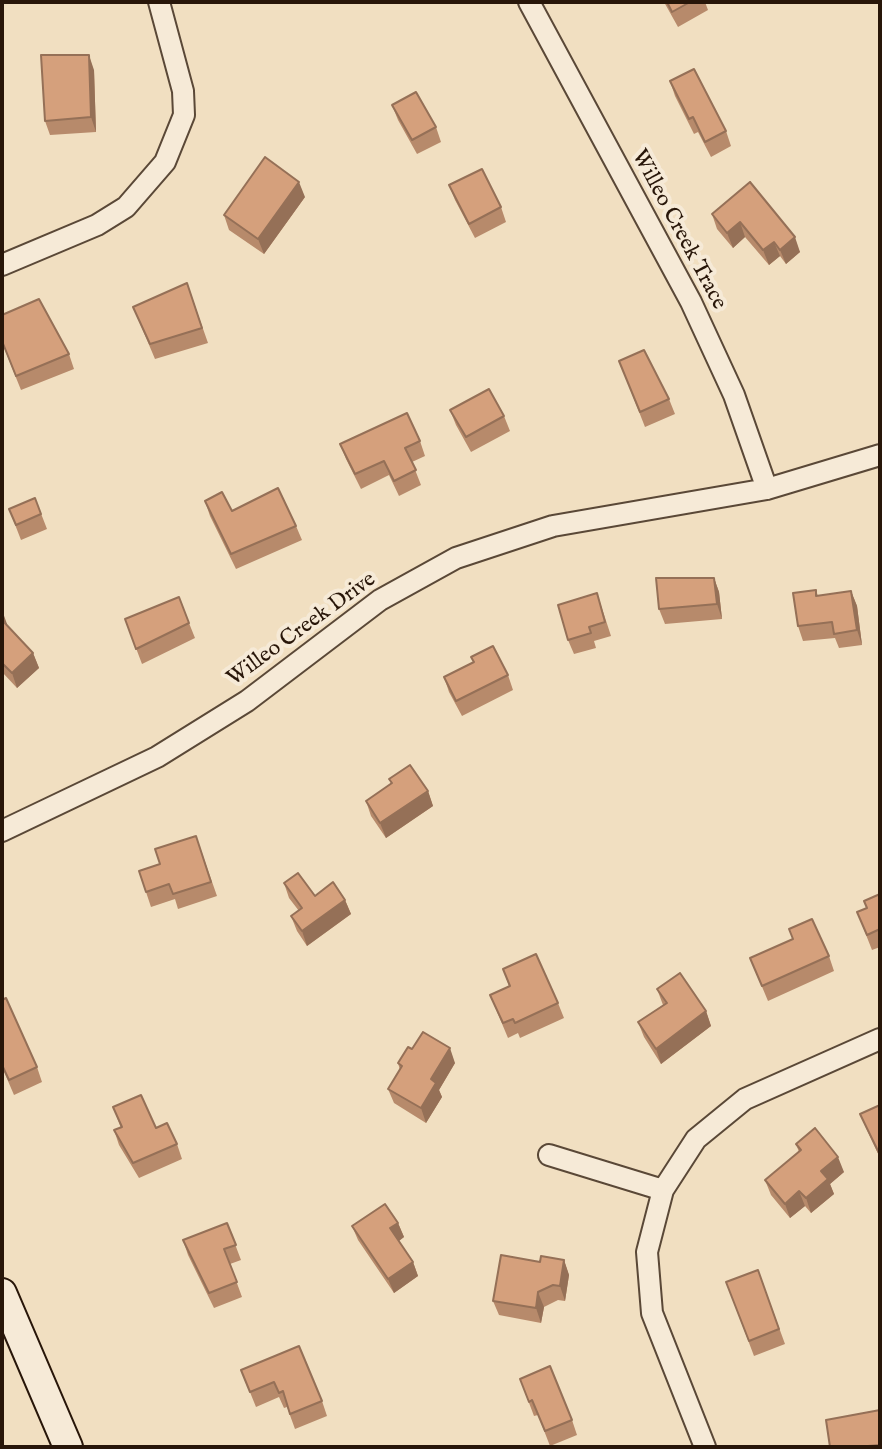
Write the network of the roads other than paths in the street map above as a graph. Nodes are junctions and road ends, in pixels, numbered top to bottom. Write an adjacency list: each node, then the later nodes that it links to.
1 (159, 2): 3 (street)
2 (529, 2): 5 (street, Willeo Creek Trace)
3 (2, 265)
4 (880, 455): 5 (street, Willeo Creek Drive)
5 (767, 489): 6 (street, Willeo Creek Drive)
6 (2, 831)
7 (880, 1039): 9 (street)
8 (549, 1155): 9 (street)
9 (663, 1190): 12 (street)
10 (2, 1293): 11 (street)
11 (68, 1447)
12 (705, 1447)

